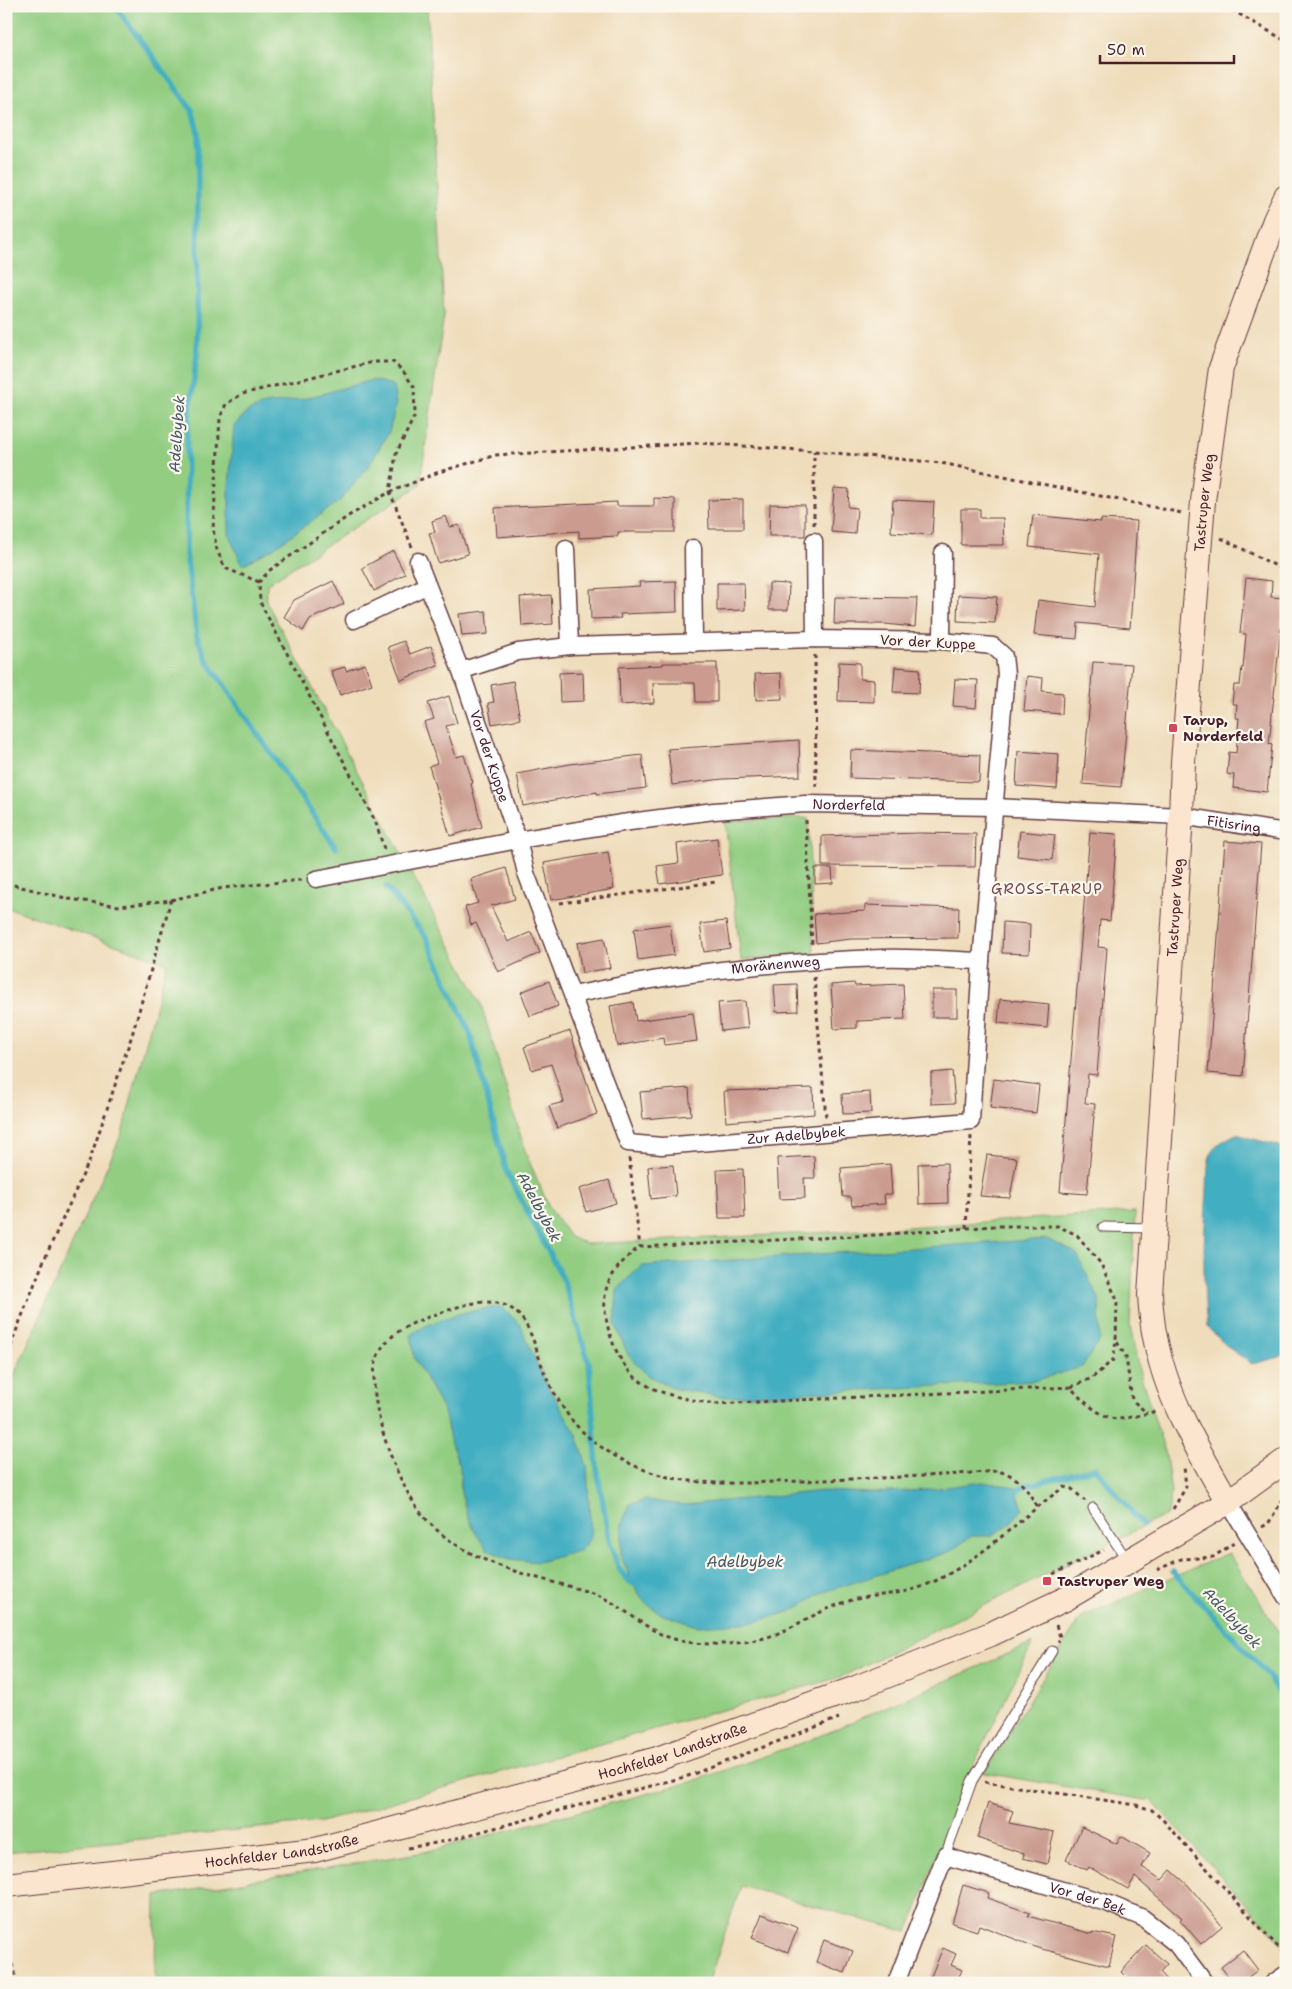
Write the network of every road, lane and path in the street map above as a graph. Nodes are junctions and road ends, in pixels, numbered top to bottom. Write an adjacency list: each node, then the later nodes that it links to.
1 (1225, 6): 2 (path)
2 (1286, 41)
3 (1286, 197): 6 (main road, Tastruper Weg)
4 (814, 450): 5 (path); 6 (path); 7 (path)
5 (390, 492): 11 (path); 13 (path); 13 (path)
6 (1201, 525): 12 (path); 23 (main road, Tastruper Weg)
7 (814, 540): 16 (street)
8 (693, 548): 18 (street)
9 (566, 549): 19 (street)
10 (944, 552): 17 (street)
11 (418, 561): 14 (street, Vor der Kuppe)
12 (1286, 571)
13 (259, 582): 26 (path)
14 (426, 586): 15 (street); 20 (street, Vor der Kuppe)
15 (354, 620)
16 (815, 638): 17 (street, Vor der Kuppe); 18 (street, Vor der Kuppe); 21 (path)
17 (942, 641): 22 (street, Vor der Kuppe)
18 (694, 642): 19 (street, Vor der Kuppe)
19 (570, 646): 20 (street, Vor der Kuppe)
20 (461, 671): 25 (street, Vor der Kuppe)
21 (811, 804): 22 (street, Norderfeld); 25 (street, Norderfeld); 32 (path)
22 (995, 807): 23 (street, Norderfeld); 33 (street)
23 (1181, 816): 24 (street, Fitisring); 40 (main road, Tastruper Weg)
24 (1286, 832)
25 (518, 840): 26 (street, Norderfeld); 34 (street)
26 (387, 864): 27 (street, Norderfeld)
27 (316, 879): 30 (path)
28 (716, 882): 31 (path)
29 (6, 883): 30 (path)
30 (171, 900): 43 (path)
31 (560, 903)
32 (812, 961): 33 (street, Moränenweg); 34 (street, Moränenweg); 36 (path)
33 (981, 961): 35 (street)
34 (573, 995): 37 (street)
35 (971, 1121): 36 (street, Zur Adelbybek); 39 (path)
36 (827, 1134): 37 (street, Zur Adelbybek)
37 (628, 1143): 41 (path)
38 (1103, 1227): 40 (lane)
39 (966, 1228): 41 (path); 44 (path)
40 (1154, 1228): 50 (main road, Tastruper Weg)
41 (640, 1247): 46 (path)
42 (6, 1320): 43 (path)
43 (13, 1339): 45 (path)
44 (1116, 1341): 46 (path); 46 (path)
45 (6, 1372)
46 (1071, 1387)
47 (1286, 1460): 50 (main road, Hochfelder Landstraße)
48 (1184, 1464): 53 (path)
49 (1286, 1494): 54 (path)
50 (1228, 1502): 55 (main road, Hochfelder Landstraße); 57 (street, Tastruper Weg)
51 (1036, 1506): 51 (path); 52 (path)
52 (1093, 1508): 55 (lane)
53 (1170, 1512)
54 (1268, 1524)
55 (1122, 1553): 56 (path); 62 (main road, Hochfelder Landstraße)
56 (1053, 1574)
57 (1286, 1597)
58 (1053, 1619): 59 (path)
59 (1052, 1651): 60 (lane)
60 (972, 1780): 61 (lane); 63 (path)
61 (944, 1856): 67 (street); 68 (street, Vor der Bek)
62 (6, 1885)
63 (1286, 1956)
64 (12, 1964): 66 (path)
65 (1286, 1974): 69 (street)
66 (17, 1983)
67 (896, 1983)
68 (1205, 1983)
69 (1273, 1983)

